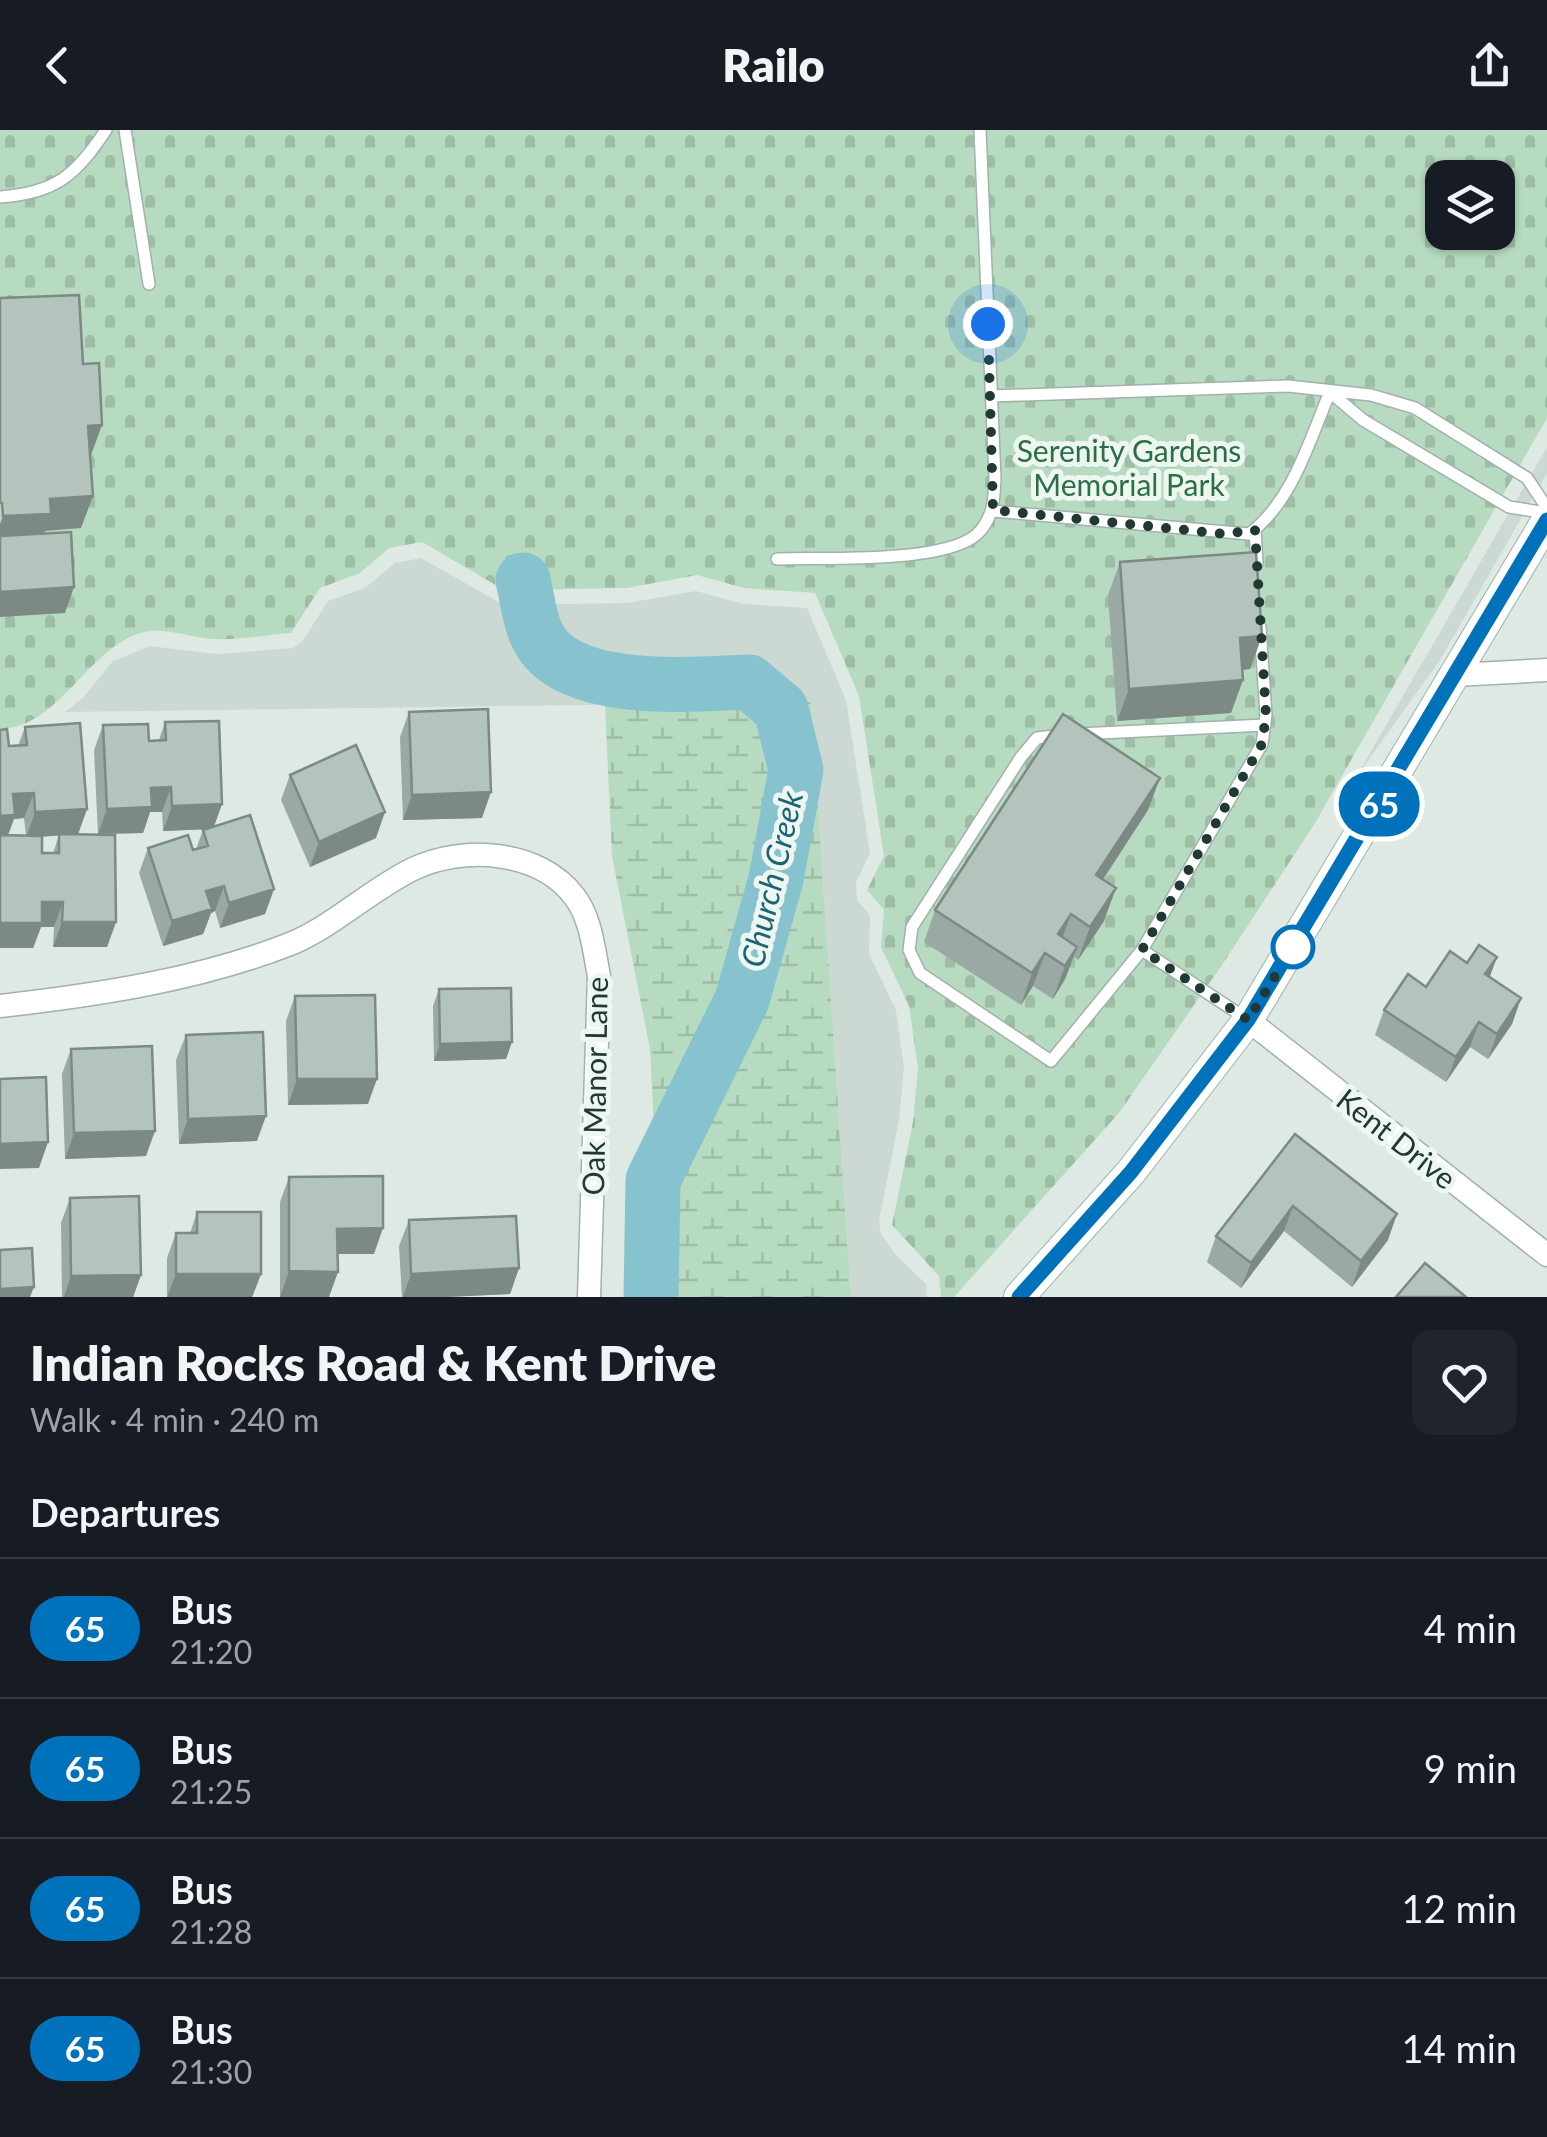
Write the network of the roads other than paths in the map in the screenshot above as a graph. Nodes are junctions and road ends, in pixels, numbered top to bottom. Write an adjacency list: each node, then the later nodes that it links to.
1 (106, 130): 4 (lane)
2 (125, 130): 5 (lane)
3 (980, 130): 7 (lane)
4 (0, 197)
5 (148, 284)
6 (1330, 392): 7 (lane); 9 (lane); 9 (lane); 10 (lane)
7 (992, 396): 8 (lane)
8 (993, 510): 10 (lane); 11 (lane)
9 (1547, 513): 15 (street)
10 (1255, 530): 12 (lane)
11 (777, 559)
12 (1258, 585)
13 (1259, 604): 16 (lane)
14 (1547, 670): 15 (street)
15 (1456, 675): 19 (street)
16 (1265, 725): 17 (lane); 17 (lane)
17 (1142, 950): 19 (lane)
18 (0, 1006): 21 (street, Oak Manor Lane)
19 (1248, 1020): 20 (street, Kent Drive); 22 (street)
20 (1547, 1256)
21 (589, 1297)
22 (1019, 1297)

